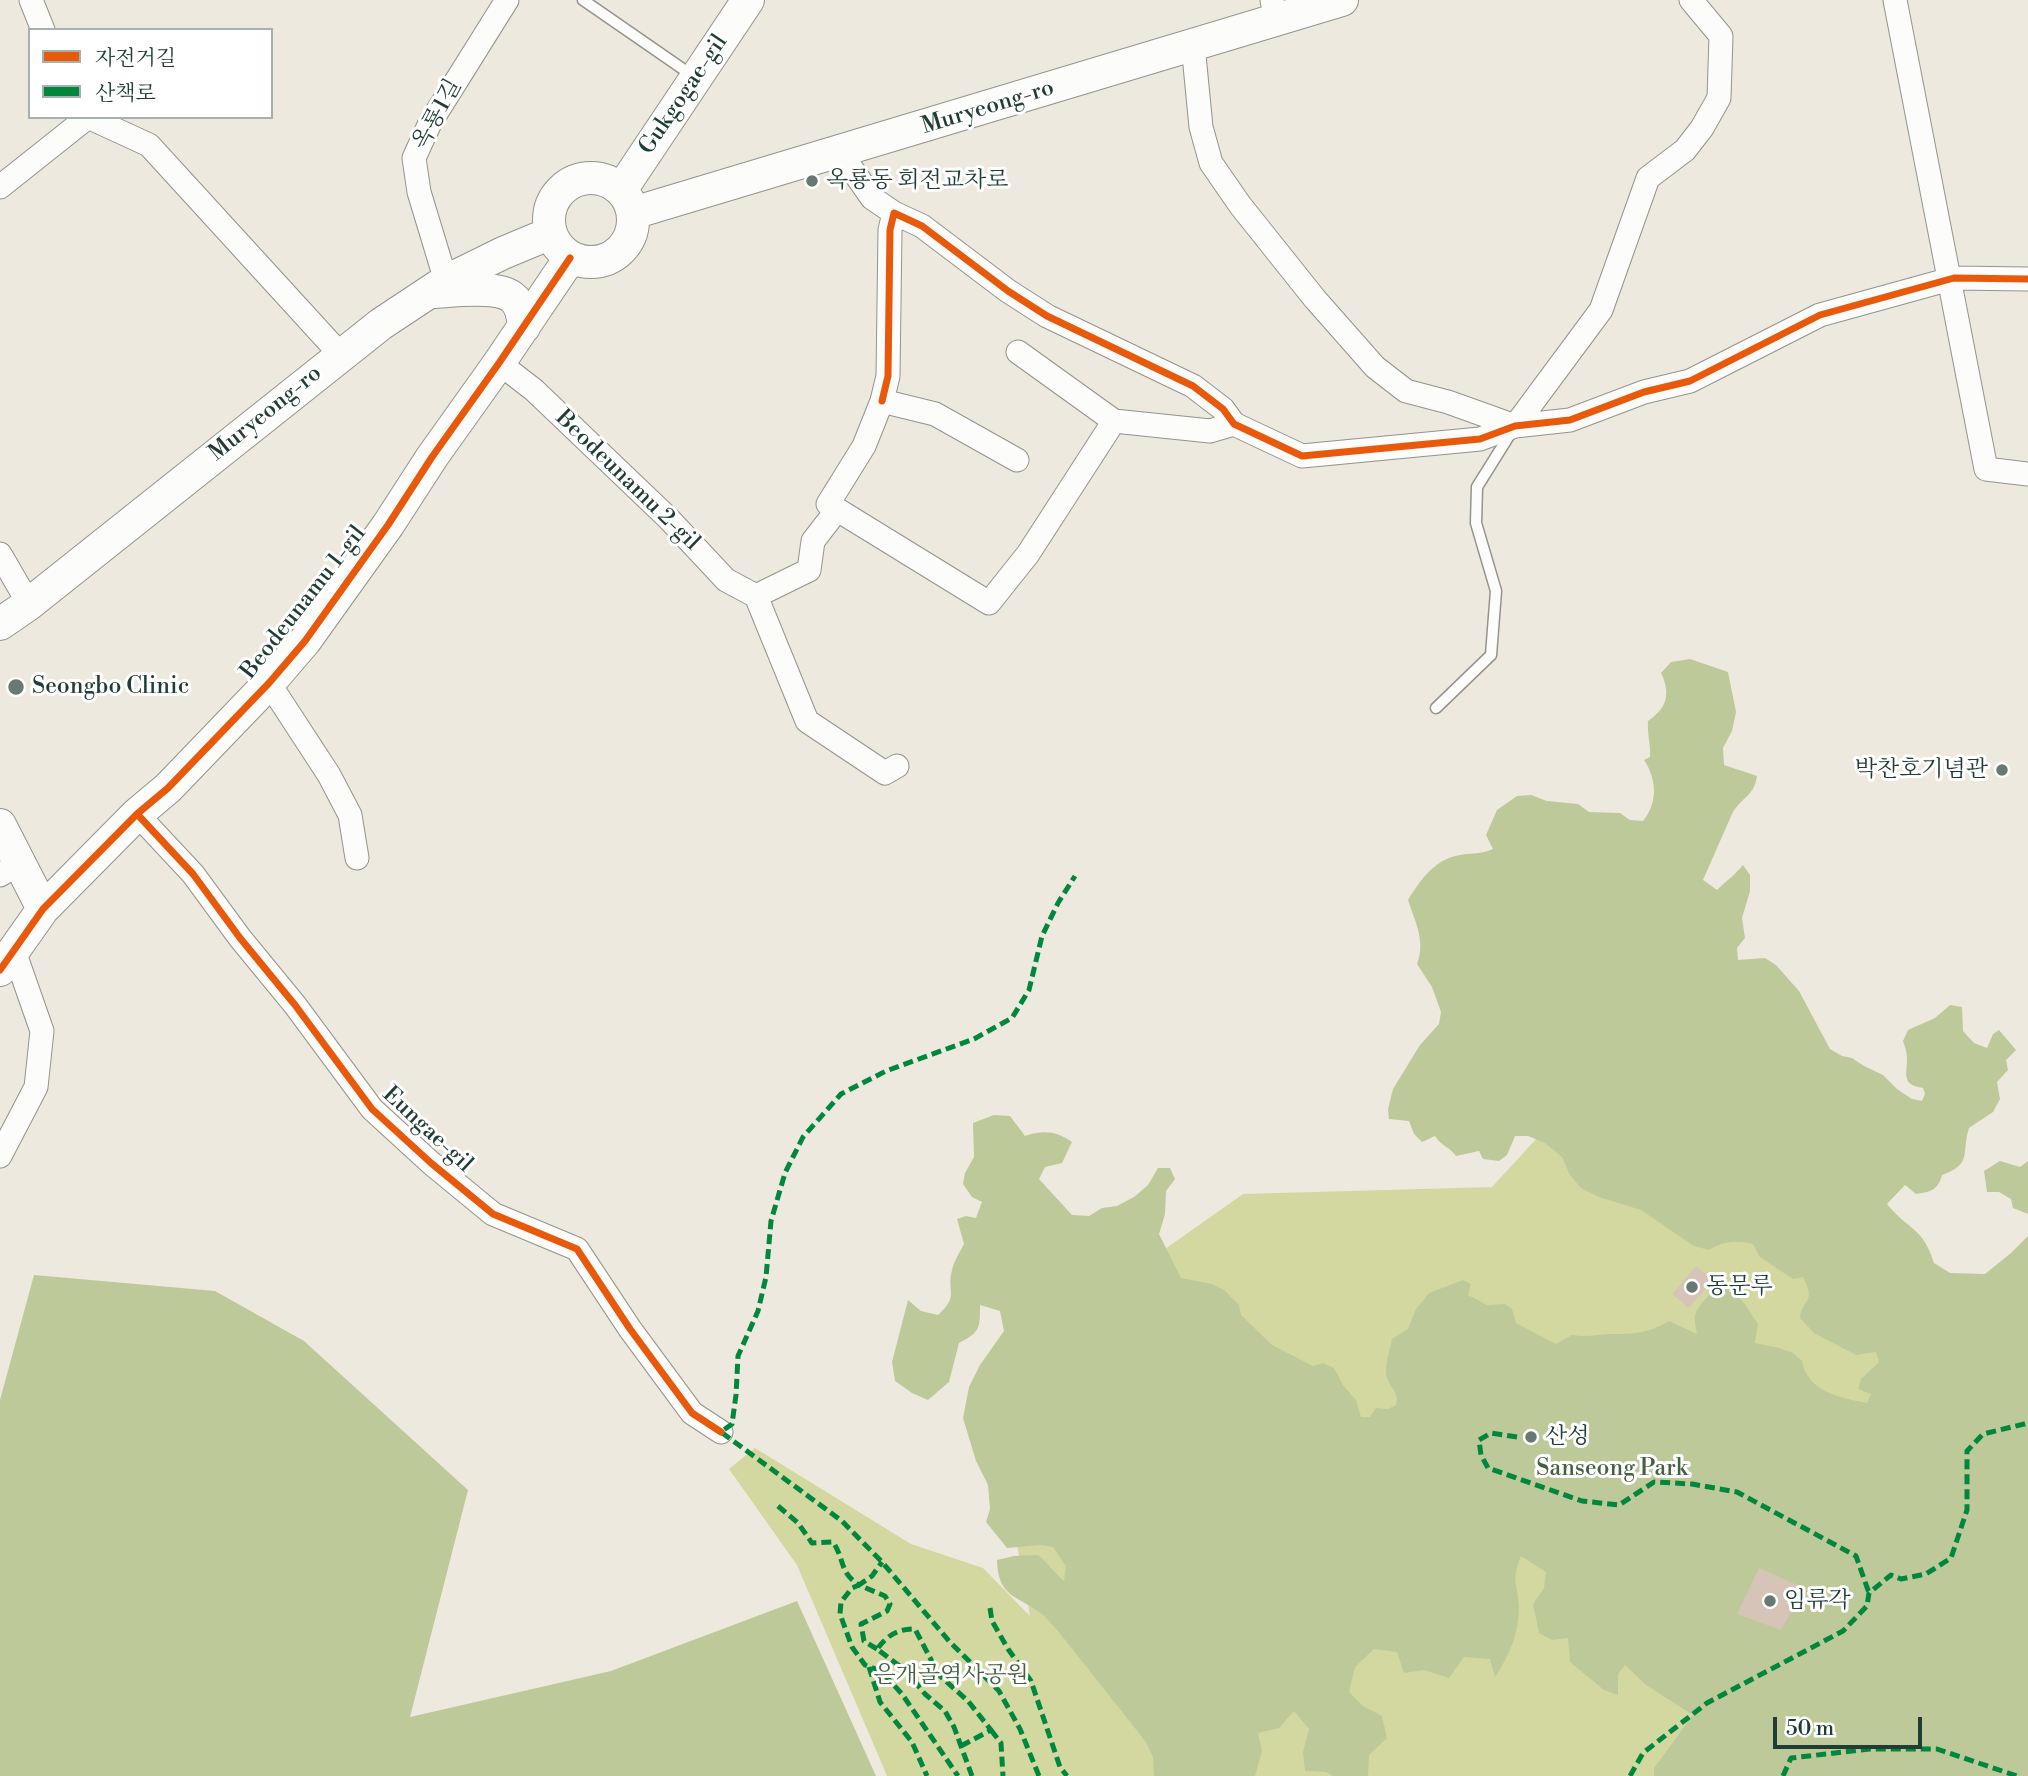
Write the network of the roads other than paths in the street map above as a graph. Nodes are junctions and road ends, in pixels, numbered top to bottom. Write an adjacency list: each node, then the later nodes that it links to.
1 (31, 0): 9 (street)
2 (507, 0): 22 (street, 옥룡1길)
3 (583, 0): 11 (lane)
4 (748, 0): 11 (main road, Gukgogae-gil)
5 (1342, 0): 8 (main road, Muryeong-ro)
6 (1691, 0): 30 (street)
7 (1895, 0): 20 (street)
8 (1274, 11): 10 (main road, Muryeong-ro)
9 (42, 28)
10 (1194, 45): 14 (main road, Muryeong-ro); 30 (street)
11 (696, 78): 16 (main road, Gukgogae-gil)
12 (85, 119): 15 (street)
13 (92, 119): 25 (street)
14 (840, 152): 16 (main road, Muryeong-ro); 17 (street)
15 (0, 187)
16 (627, 202): 18 (main road); 19 (main road)
17 (894, 213): 27 (street); 29 (street)
18 (551, 233): 19 (main road); 22 (main road, Muryeong-ro)
19 (570, 258): 23 (main road, Beodeunamu 1-gil)
20 (1951, 279): 21 (street); 30 (street); 32 (street)
21 (2028, 279)
22 (437, 287): 23 (main road); 25 (main road, Muryeong-ro)
23 (524, 327): 26 (main road, Beodeunamu 1-gil)
24 (1018, 352): 28 (street)
25 (341, 355): 36 (main road, Muryeong-ro)
26 (499, 363): 35 (street, Beodeunamu 2-gil); 38 (main road, Beodeunamu 1-gil)
27 (882, 401): 31 (street); 33 (street)
28 (1114, 421): 29 (street); 33 (street)
29 (1234, 424): 30 (street)
30 (1515, 426): 39 (lane)
31 (1017, 460)
32 (2028, 474)
33 (837, 510): 35 (street)
34 (0, 554): 36 (street)
35 (756, 596): 40 (street)
36 (29, 604): 37 (main road, Muryeong-ro)
37 (0, 624)
38 (269, 683): 41 (main road, Beodeunamu 1-gil); 43 (street)
39 (1436, 708)
40 (897, 766)
41 (137, 814): 45 (main road, Beodeunamu 1-gil); 48 (street, Eungae-gil)
42 (0, 825): 44 (main road)
43 (357, 858)
44 (9, 870): 45 (main road)
45 (43, 909): 46 (main road, Beodeunamu 1-gil)
46 (7, 960): 47 (street, Beodeunamu 1-gil)
47 (0, 1156)
48 (721, 1432)

